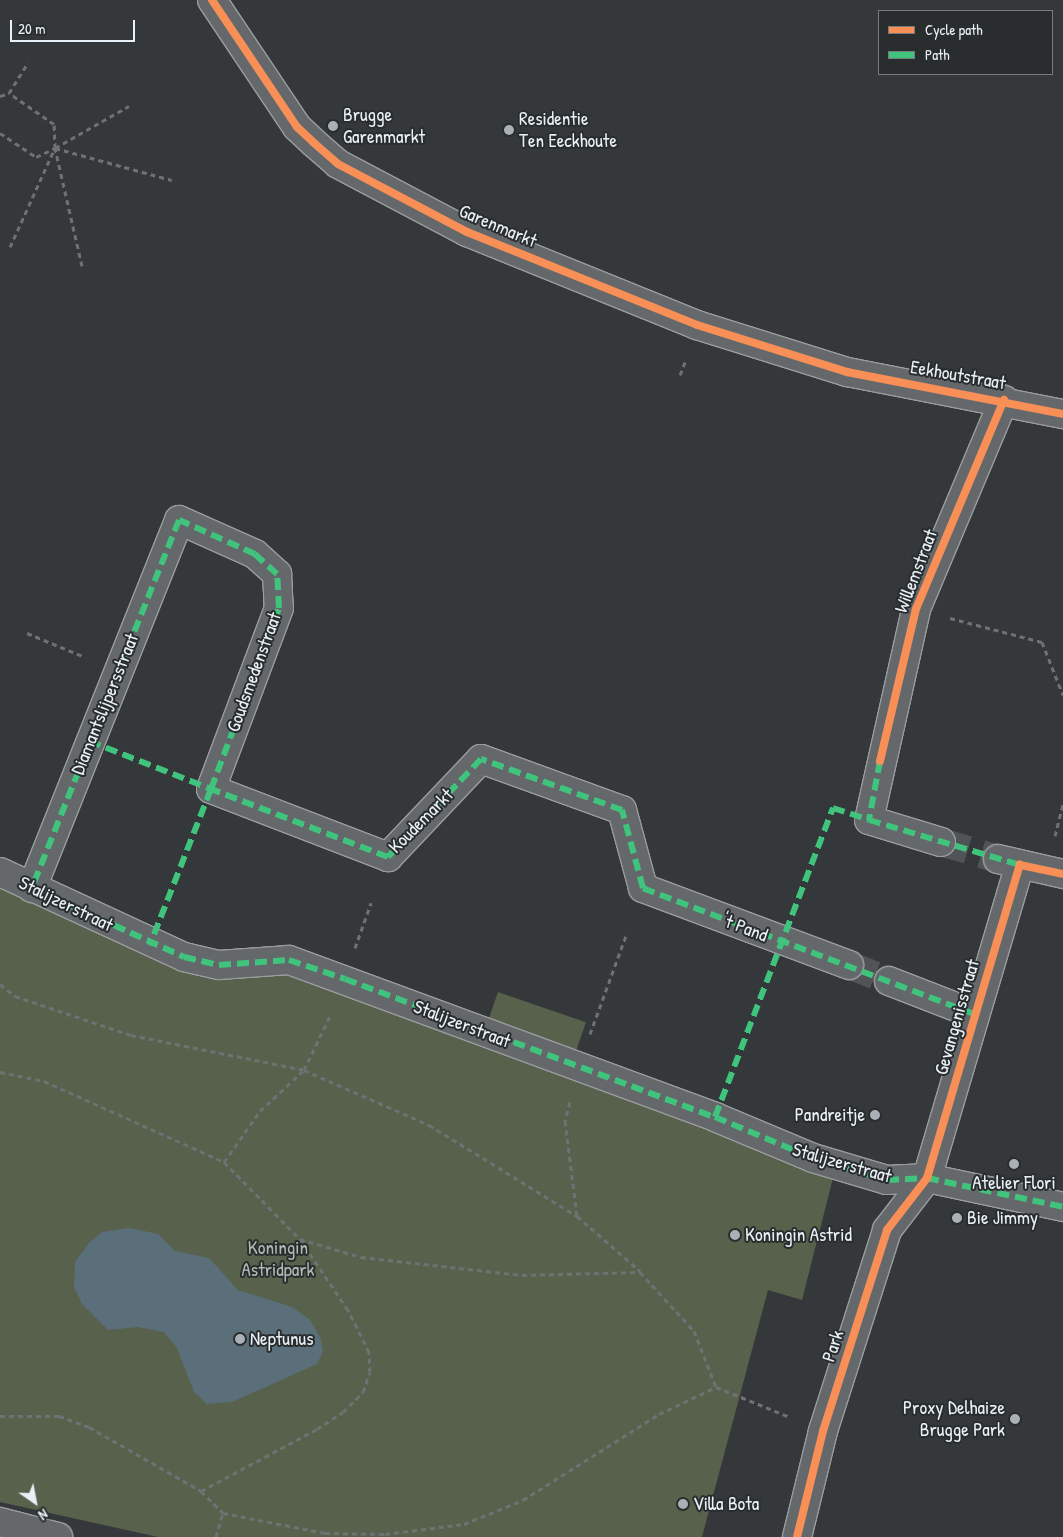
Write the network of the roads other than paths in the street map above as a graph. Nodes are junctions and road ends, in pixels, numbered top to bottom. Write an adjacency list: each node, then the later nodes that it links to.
1 (212, 0): 2 (street, Garenmarkt)
2 (847, 372): 3 (street, Eekhoutstraat)
3 (1004, 400): 4 (street, Eekhoutstraat); 7 (street, Willemstraat)
4 (1063, 414)
5 (179, 520): 6 (street, Goudsmedenstraat); 10 (street, Diamantslijpersstraat)
6 (211, 789): 11 (street, Koudemarkt)
7 (941, 842)
8 (0, 872): 10 (street, Stalijzerstraat)
9 (1063, 874): 14 (street, Gevangenisstraat)
10 (32, 888): 15 (street, Stalijzerstraat)
11 (643, 888): 12 (street, 't Pand)
12 (849, 965)
13 (889, 981): 14 (street)
14 (974, 1014): 15 (street, Gevangenisstraat)
15 (927, 1178): 16 (street, Stalijzerstraat); 19 (street, Park)
16 (1063, 1207)
17 (4, 1528): 18 (street)
18 (58, 1537)
19 (797, 1537)

